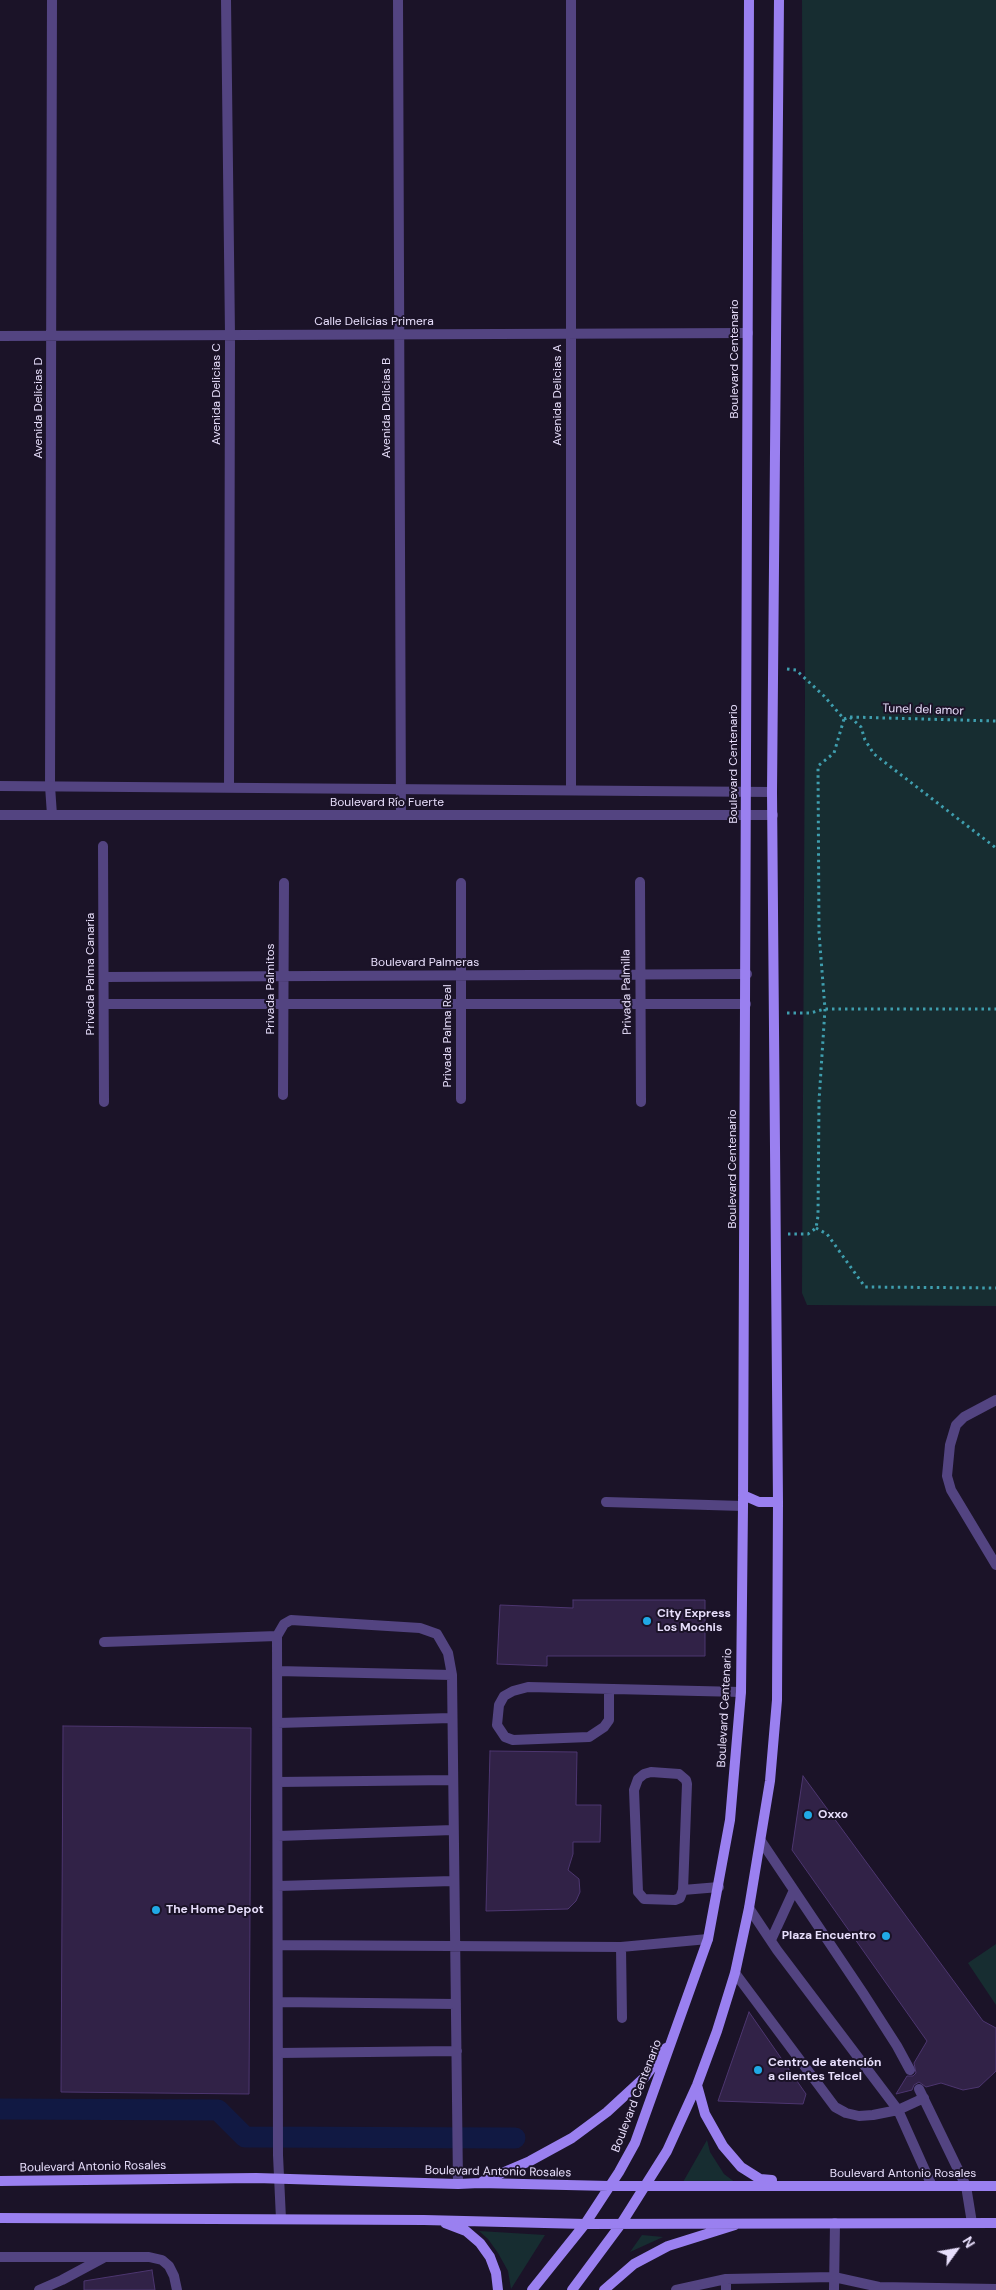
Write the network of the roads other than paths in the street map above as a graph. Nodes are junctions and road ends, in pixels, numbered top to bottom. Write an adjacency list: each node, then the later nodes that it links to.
1 (52, 0): 12 (street, Avenida Delicias D)
2 (226, 0): 9 (street, Avenida Delicias C)
3 (398, 0): 10 (street, Avenida Delicias B)
4 (571, 0): 8 (street, Avenida Delicias A)
5 (749, 0): 7 (main road, Boulevard Centenario)
6 (780, 0): 19 (main road)
7 (748, 333): 8 (street, Calle Delicias Primera); 18 (main road, Boulevard Centenario)
8 (570, 334): 10 (street, Calle Delicias Primera); 17 (street, Avenida Delicias A)
9 (230, 335): 10 (street, Calle Delicias Primera); 12 (street, Calle Delicias Primera); 15 (street, Avenida Delicias C)
10 (399, 335): 16 (street, Avenida Delicias B)
11 (0, 336): 12 (street, Calle Delicias Primera)
12 (52, 336): 14 (street, Avenida Delicias D)
13 (0, 786): 14 (street, Boulevard Río Fuerte)
14 (50, 786): 15 (street, Boulevard Río Fuerte); 21 (street, Avenida Delicias D)
15 (229, 788): 16 (street, Boulevard Río Fuerte)
16 (400, 789): 17 (street, Boulevard Río Fuerte); 22 (street, Avenida Delicias B)
17 (572, 790): 18 (street, Boulevard Río Fuerte)
18 (746, 792): 19 (street, Boulevard Río Fuerte); 23 (main road, Boulevard Centenario)
19 (772, 792): 24 (main road)
20 (0, 815): 21 (street, Boulevard Río Fuerte)
21 (52, 815): 22 (street, Boulevard Río Fuerte)
22 (401, 815): 23 (street, Boulevard Río Fuerte)
23 (746, 815): 24 (street, Boulevard Río Fuerte); 30 (main road, Boulevard Centenario)
24 (773, 815): 46 (main road)
25 (103, 846): 33 (street, Privada Palma Canaria)
26 (640, 882): 29 (street, Privada Palmilla)
27 (284, 883): 32 (street, Privada Palmitos)
28 (461, 883): 31 (street, Privada Palma Real)
29 (638, 974): 30 (street, Boulevard Palmeras); 31 (street, Boulevard Palmeras); 37 (street, Privada Palmilla)
30 (747, 974): 38 (main road, Boulevard Centenario)
31 (461, 975): 32 (street, Boulevard Palmeras); 36 (street, Privada Palma Real)
32 (284, 976): 33 (street, Boulevard Palmeras); 35 (street, Privada Palmitos)
33 (104, 977): 34 (street, Privada Palma Canaria)
34 (104, 1004): 35 (street); 41 (street, Privada Palma Canaria)
35 (283, 1004): 36 (street); 39 (street, Privada Palmitos)
36 (461, 1004): 37 (street); 40 (street, Privada Palma Real)
37 (640, 1004): 38 (street); 42 (street, Privada Palmilla)
38 (746, 1004): 44 (main road, Boulevard Centenario)
39 (283, 1095)
40 (461, 1099)
41 (104, 1102)
42 (641, 1102)
43 (996, 1400): 47 (street)
44 (743, 1500): 45 (street); 46 (main road); 53 (main road, Boulevard Centenario)
45 (606, 1502)
46 (778, 1502): 60 (main road)
47 (996, 1565)
48 (277, 1636): 49 (street); 50 (street); 51 (street)
49 (104, 1642)
50 (277, 1671): 51 (street); 55 (street)
51 (452, 1675): 54 (street)
52 (609, 1689): 52 (street); 53 (street)
53 (741, 1692): 63 (main road, Boulevard Centenario)
54 (451, 1718): 55 (street); 56 (street)
55 (278, 1723): 57 (street)
56 (452, 1780): 57 (street); 58 (street)
57 (278, 1782): 59 (street)
58 (453, 1830): 59 (street); 61 (street)
59 (278, 1836): 62 (street)
60 (761, 1841): 65 (street); 66 (main road)
61 (453, 1881): 62 (street); 69 (street)
62 (278, 1886): 70 (street)
63 (720, 1887): 64 (street); 67 (main road, Boulevard Centenario)
64 (683, 1890): 64 (street)
65 (794, 1890): 68 (street); 79 (street)
66 (749, 1908): 68 (street); 72 (main road)
67 (708, 1939): 71 (street); 76 (main road, Boulevard Centenario)
68 (771, 1940): 81 (street)
69 (454, 1944): 70 (street); 71 (street); 74 (street)
70 (278, 1945): 73 (street)
71 (622, 1947): 75 (street)
72 (735, 1973): 80 (main road); 81 (street)
73 (278, 2002): 74 (street); 78 (street)
74 (456, 2004): 77 (street)
75 (622, 2018)
76 (674, 2037): 84 (main road); 86 (main road, Boulevard Centenario)
77 (456, 2051): 78 (street); 85 (street)
78 (278, 2053): 82 (street)
79 (910, 2070)
80 (697, 2085): 87 (main road); 88 (main road)
81 (898, 2110): 89 (street); 90 (street)
82 (279, 2178): 83 (main road, Boulevard Antonio Rosales); 85 (main road, Boulevard Antonio Rosales); 93 (street)
83 (0, 2181)
84 (480, 2183): 85 (main road, Boulevard Antonio Rosales); 86 (main road, Boulevard Antonio Rosales)
85 (458, 2184)
86 (609, 2186): 87 (main road, Boulevard Antonio Rosales); 99 (main road, Boulevard Centenario)
87 (644, 2186): 88 (main road, Boulevard Antonio Rosales); 100 (main road)
88 (830, 2186): 89 (main road, Boulevard Antonio Rosales)
89 (932, 2186): 90 (main road, Boulevard Antonio Rosales)
90 (966, 2186): 91 (main road, Boulevard Antonio Rosales); 95 (street)
91 (996, 2186)
92 (0, 2218): 93 (main road)
93 (281, 2219): 94 (main road)
94 (424, 2220): 99 (main road); 111 (main road)
95 (972, 2222): 96 (main road); 98 (main road)
96 (996, 2222)
97 (741, 2223): 98 (main road); 100 (main road); 114 (main road)
98 (835, 2223): 103 (street)
99 (585, 2224): 100 (main road); 112 (main road, Boulevard Centenario)
100 (621, 2224): 113 (main road)
101 (0, 2257): 102 (street)
102 (103, 2257): 109 (street); 110 (street)
103 (834, 2277): 104 (street); 105 (street); 116 (street)
104 (726, 2279): 106 (street); 115 (street)
105 (879, 2288): 107 (street)
106 (680, 2289)
107 (925, 2289): 117 (street)
108 (996, 2289): 117 (street)
109 (39, 2290)
110 (177, 2290)
111 (498, 2290)
112 (532, 2290)
113 (572, 2290)
114 (604, 2290)
115 (726, 2290)
116 (834, 2290)
117 (976, 2290)

